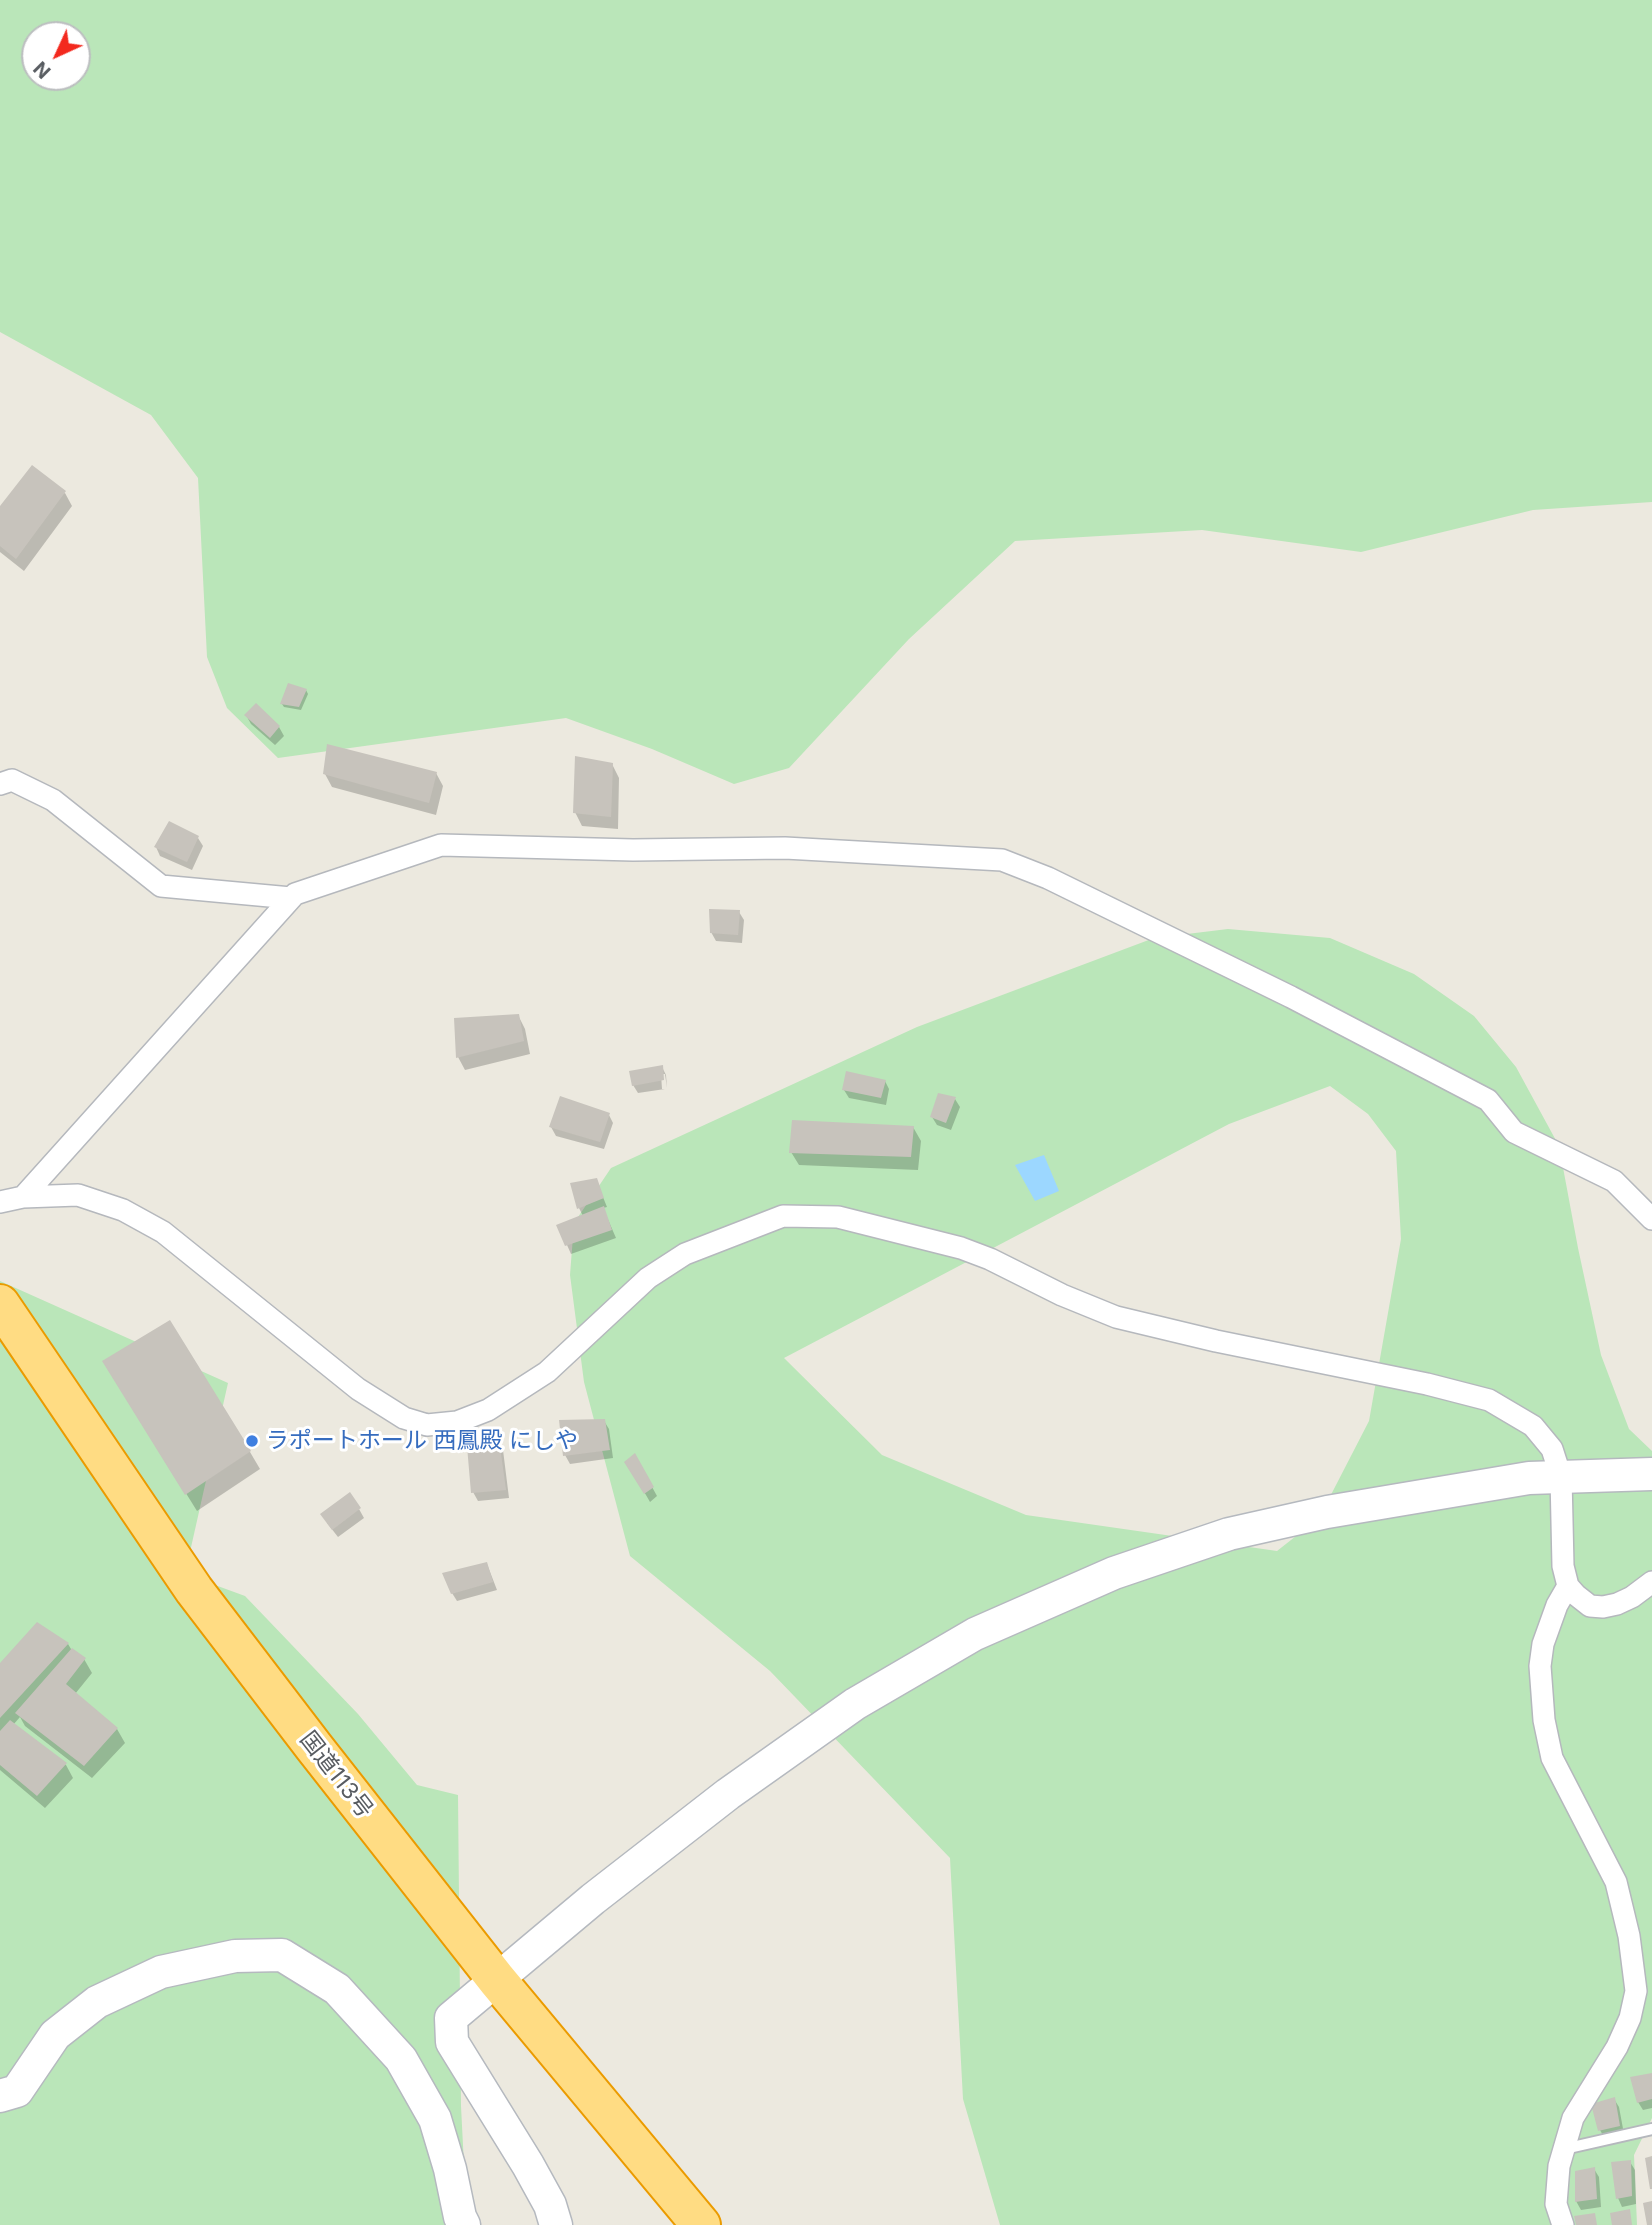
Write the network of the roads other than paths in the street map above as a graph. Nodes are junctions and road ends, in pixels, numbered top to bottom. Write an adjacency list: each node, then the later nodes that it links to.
1 (0, 784): 2 (street)
2 (291, 898): 3 (street); 5 (street)
3 (23, 1197): 4 (street); 8 (street)
4 (0, 1202)
5 (1652, 1219)
6 (0, 1304): 11 (highway, 国道113号)
7 (1652, 1474): 8 (street)
8 (1561, 1477): 10 (street); 11 (street)
9 (1652, 1582): 10 (street)
10 (1568, 1586): 14 (street)
11 (498, 1980): 16 (street); 17 (highway, 国道113号)
12 (0, 2096): 15 (street)
13 (1652, 2129): 14 (lane)
14 (1564, 2149): 18 (street)
15 (464, 2225)
16 (556, 2225)
17 (701, 2225)
18 (1563, 2225)

